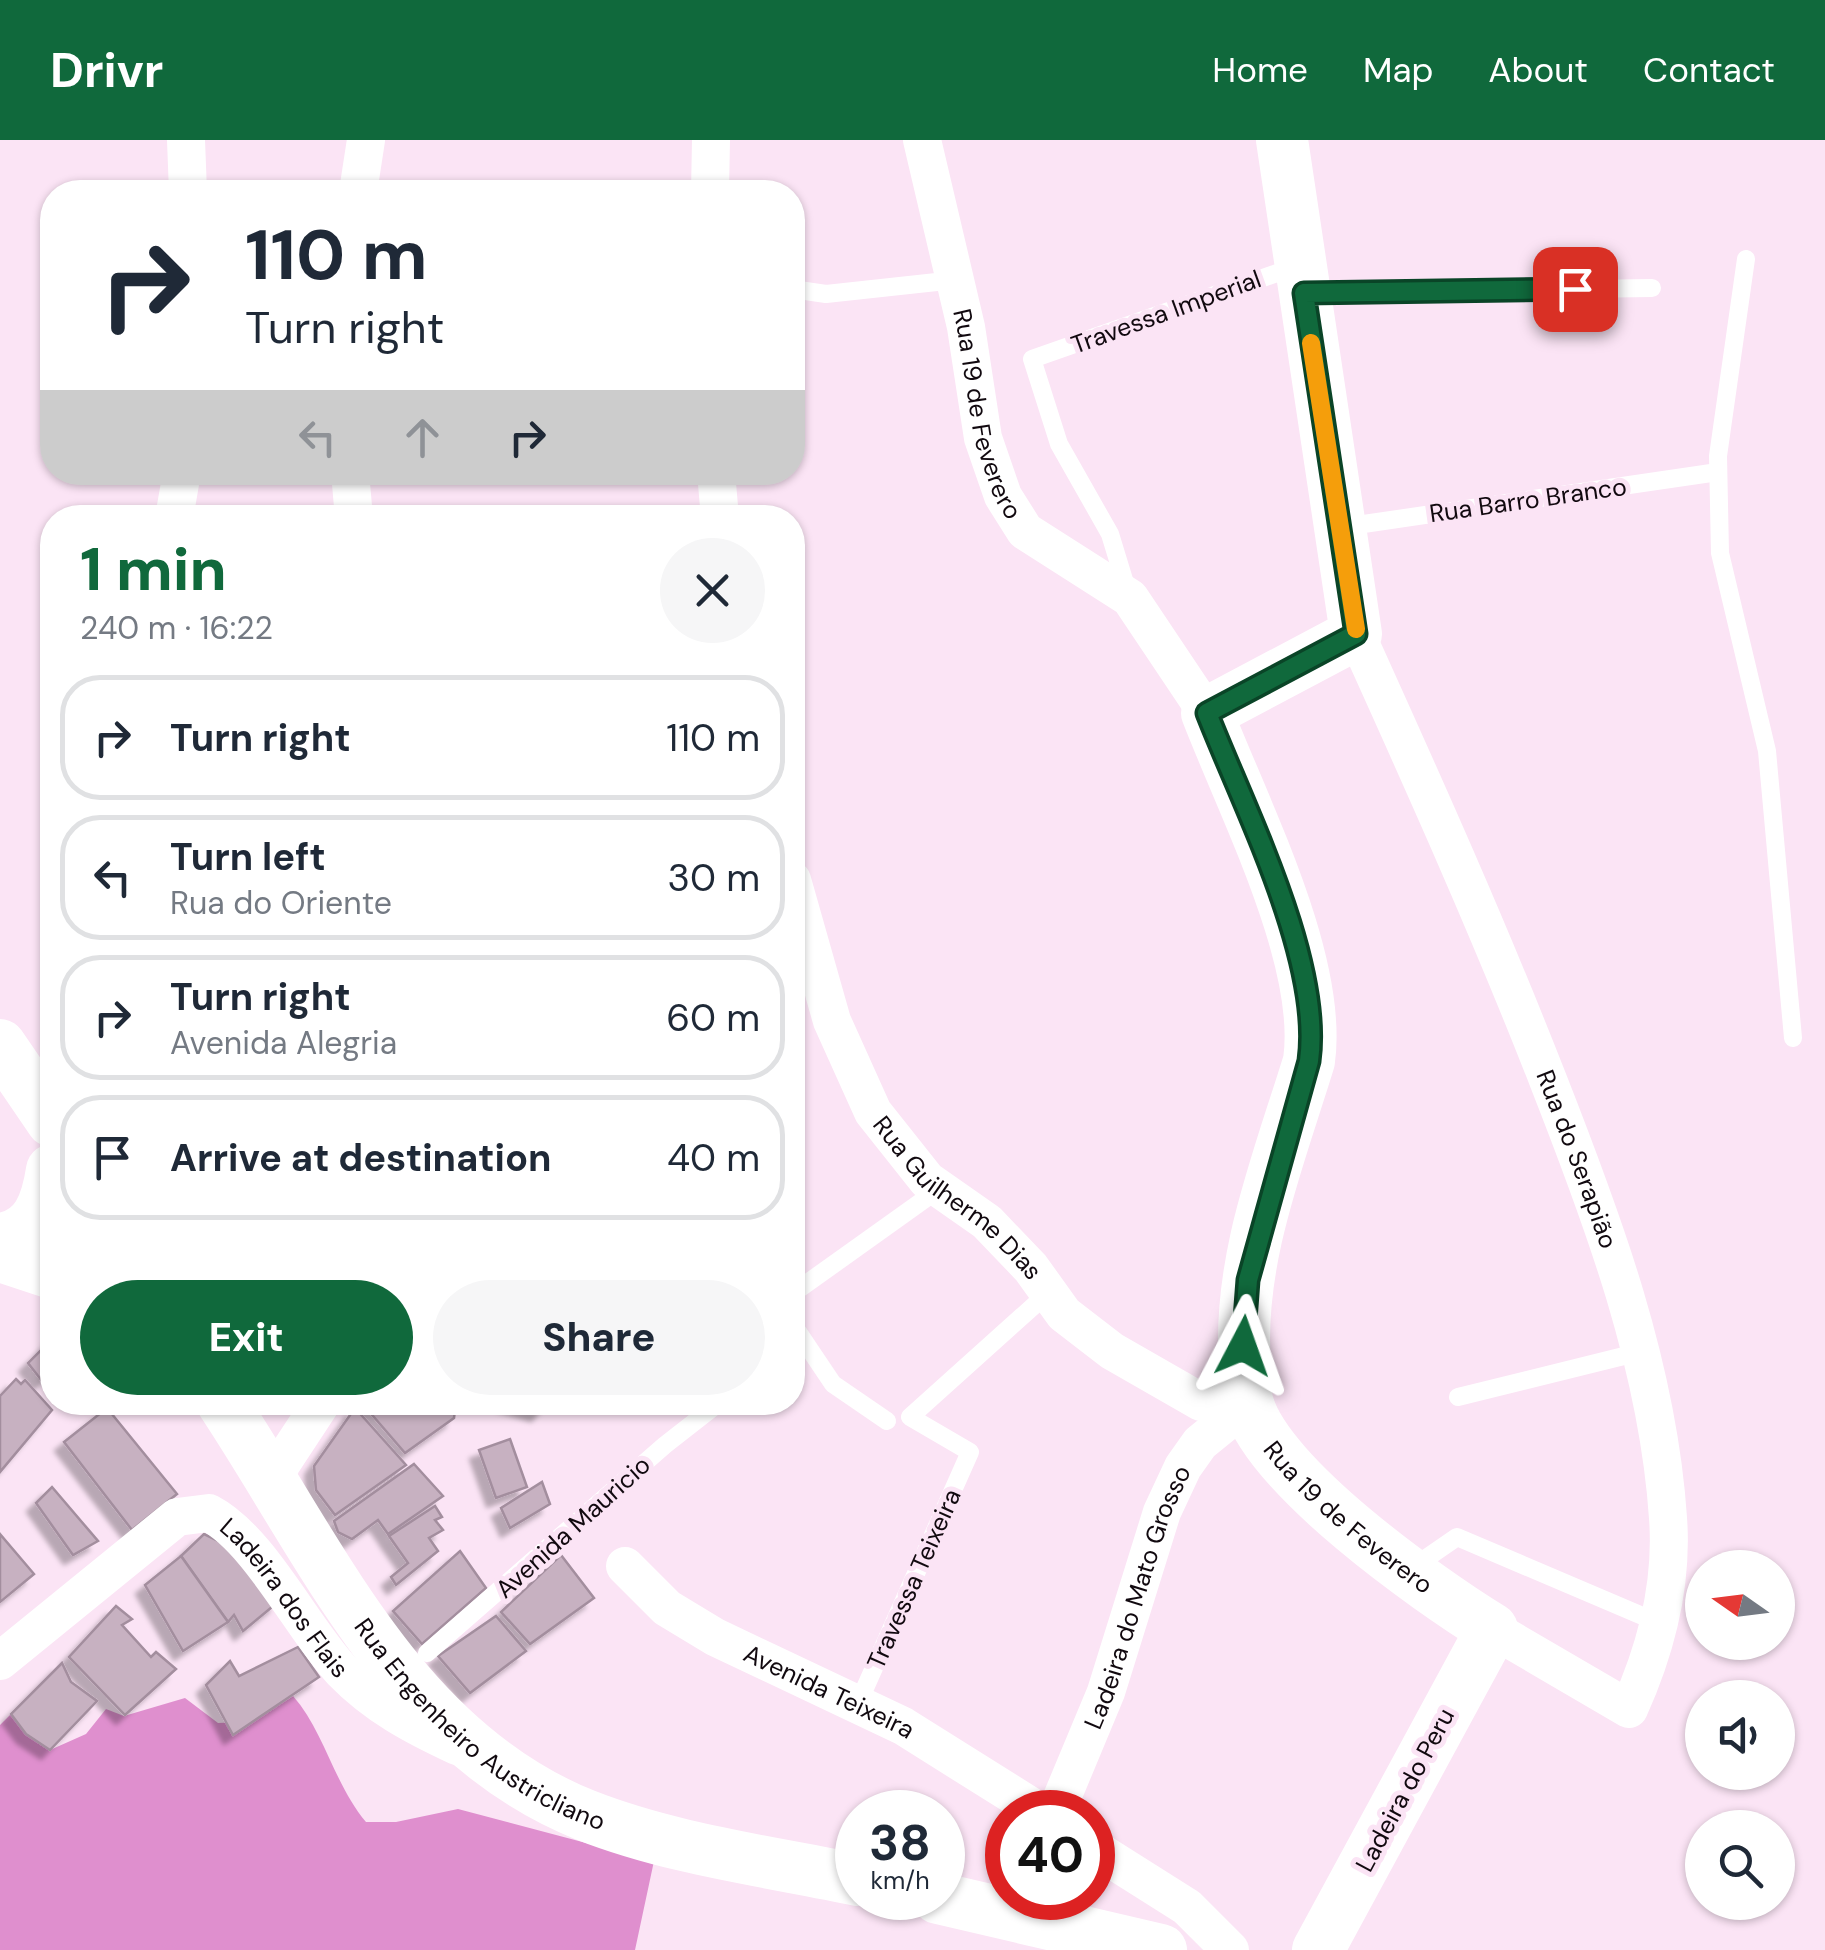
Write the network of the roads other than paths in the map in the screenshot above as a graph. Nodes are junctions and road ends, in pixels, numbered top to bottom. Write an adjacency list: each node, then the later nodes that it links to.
1 (186, 140): 6 (street)
2 (366, 140): 7 (street)
3 (711, 140): 8 (street)
4 (922, 140): 11 (street, Rua 19 de Feverero)
5 (1282, 140): 10 (street)
6 (188, 180)
7 (360, 180)
8 (710, 180)
9 (1746, 259): 14 (lane)
10 (1302, 279): 12 (lane, Travessa Imperial); 15 (street); 16 (lane, Travessa Imperial)
11 (954, 280): 13 (lane); 16 (street, Rua 19 de Feverero)
12 (1652, 288)
13 (805, 291)
14 (1718, 472): 15 (lane, Rua Barro Branco); 20 (lane)
15 (1338, 528): 17 (street)
16 (1130, 598): 18 (street, Rua 19 de Feverero)
17 (1356, 634): 18 (street); 31 (street, Rua do Serapião)
18 (1207, 713): 33 (street, Rua 19 de Feverero)
19 (805, 958): 23 (street, Rua Guilherme Dias)
20 (1793, 1038)
21 (25, 1083): 22 (street)
22 (40, 1131)
23 (939, 1189): 28 (lane); 29 (street, Rua Guilherme Dias)
24 (40, 1212): 25 (street)
25 (0, 1239)
26 (0, 1256): 27 (street)
27 (40, 1269)
28 (805, 1285)
29 (1048, 1293): 33 (street, Rua Guilherme Dias); 45 (lane, Travessa Teixeira)
30 (805, 1348): 37 (lane)
31 (1640, 1352): 32 (lane); 41 (street, Rua do Serapião)
32 (1458, 1397)
33 (1248, 1404): 40 (street, Rua 19 de Feverero); 49 (street, Ladeira do Mato Grosso)
34 (314, 1415): 38 (street)
35 (703, 1415): 43 (lane, Avenida Mauricio)
36 (230, 1416): 38 (street, Rua Engenheiro Austricliano)
37 (886, 1421)
38 (272, 1478): 47 (street, Rua Engenheiro Austricliano)
39 (625, 1566): 45 (street, Avenida Teixeira)
40 (1409, 1570): 41 (lane); 42 (street, Rua 19 de Feverero)
41 (1660, 1623): 46 (street, Rua do Serapião)
42 (1492, 1629): 46 (street, Rua 19 de Feverero); 55 (street, Ladeira do Peru)
43 (428, 1653)
44 (0, 1661): 47 (street, Ladeira dos Flais)
45 (857, 1706): 48 (street, Avenida Teixeira)
46 (1629, 1710)
47 (480, 1757): 51 (street, Rua Engenheiro Austricliano)
48 (1008, 1790)
49 (1065, 1790)
50 (1115, 1861): 54 (street)
51 (835, 1875)
52 (965, 1904): 53 (street)
53 (1161, 1950)
54 (1230, 1950)
55 (1318, 1950)

